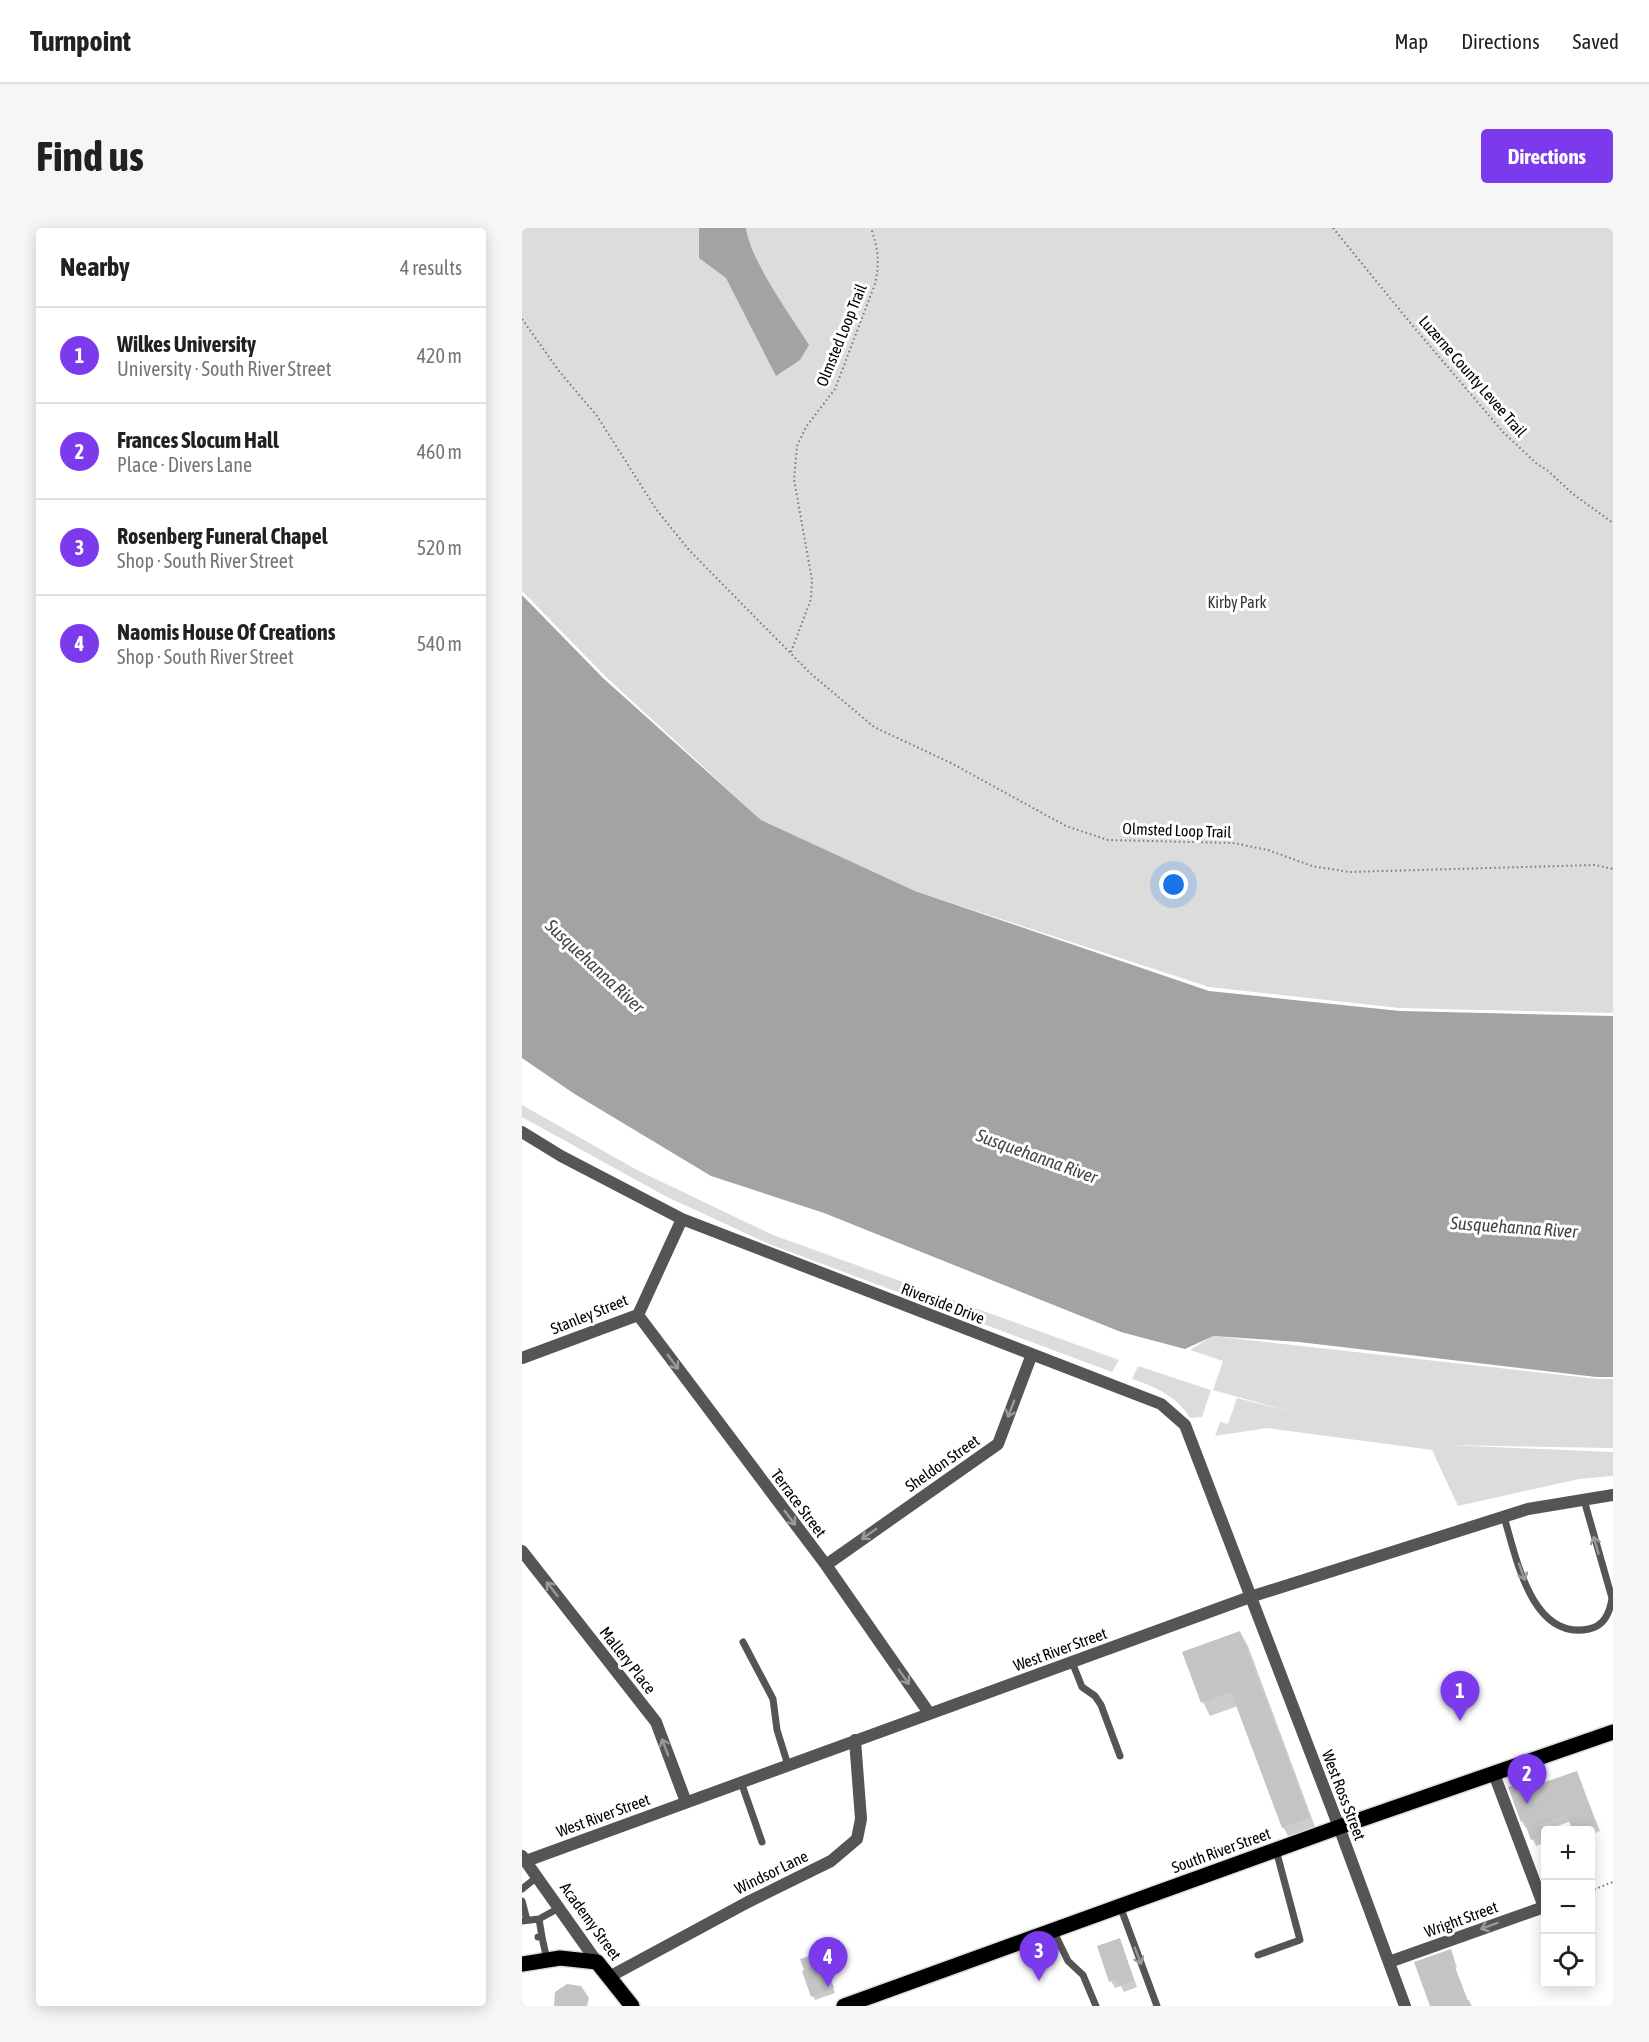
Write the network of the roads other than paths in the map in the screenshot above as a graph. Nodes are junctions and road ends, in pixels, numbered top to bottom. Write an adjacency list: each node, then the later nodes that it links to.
1 (522, 1132): 2 (street, Riverside Drive)
2 (682, 1219): 3 (street, Stanley Street); 4 (street, Riverside Drive)
3 (638, 1315): 5 (street, Stanley Street); 10 (street, Terrace Street, one-way to 10)
4 (1032, 1354): 10 (street, Sheldon Street, one-way to 10); 11 (street, Riverside Drive)
5 (522, 1358)
6 (1613, 1495): 7 (street, West River Street)
7 (1584, 1500): 8 (street, West River Street); 8 (lane, one-way to 7)
8 (1504, 1517): 11 (street, West River Street)
9 (522, 1551): 21 (street, Mallery Place, one-way to 9)
10 (826, 1565): 14 (street, Terrace Street, one-way to 14)
11 (1250, 1597): 13 (street, West River Street); 22 (street, West Ross Street)
12 (743, 1642): 18 (lane)
13 (1072, 1662): 14 (street, West River Street); 17 (lane)
14 (929, 1713): 16 (street, West River Street)
15 (1613, 1732): 19 (main road, South River Street)
16 (855, 1740): 18 (street, West River Street); 41 (street, Windsor Lane)
17 (1120, 1756)
18 (788, 1765): 20 (street, West River Street)
19 (1494, 1774): 22 (main road, South River Street); 28 (street)
20 (741, 1782): 21 (street, West River Street); 23 (lane)
21 (686, 1802): 25 (street, West River Street)
22 (1339, 1827): 24 (main road, South River Street); 39 (street, West Ross Street)
23 (762, 1842)
24 (1276, 1850): 30 (main road, South River Street); 36 (lane)
25 (524, 1858): 26 (street, Academy Street)
26 (537, 1877): 27 (lane); 32 (street, Academy Street)
27 (522, 1889)
28 (1541, 1898)
29 (522, 1901): 34 (lane)
30 (1120, 1906): 35 (main road, South River Street); 45 (lane, one-way to 45)
31 (1541, 1907): 39 (street, Wright Street, one-way to 39)
32 (559, 1908): 33 (lane); 38 (street, Academy Street)
33 (539, 1919): 34 (lane); 37 (lane)
34 (524, 1921)
35 (1053, 1930): 43 (main road, South River Street); 44 (lane)
36 (1258, 1955)
37 (547, 1960): 38 (main road); 40 (main road)
38 (597, 1962): 41 (main road, Academy Street)
39 (1389, 1962): 46 (street, West Ross Street)
40 (522, 1964)
41 (609, 1977): 42 (main road, Academy Street)
42 (632, 2006)
43 (843, 2006)
44 (1096, 2006)
45 (1157, 2006)
46 (1405, 2006)

